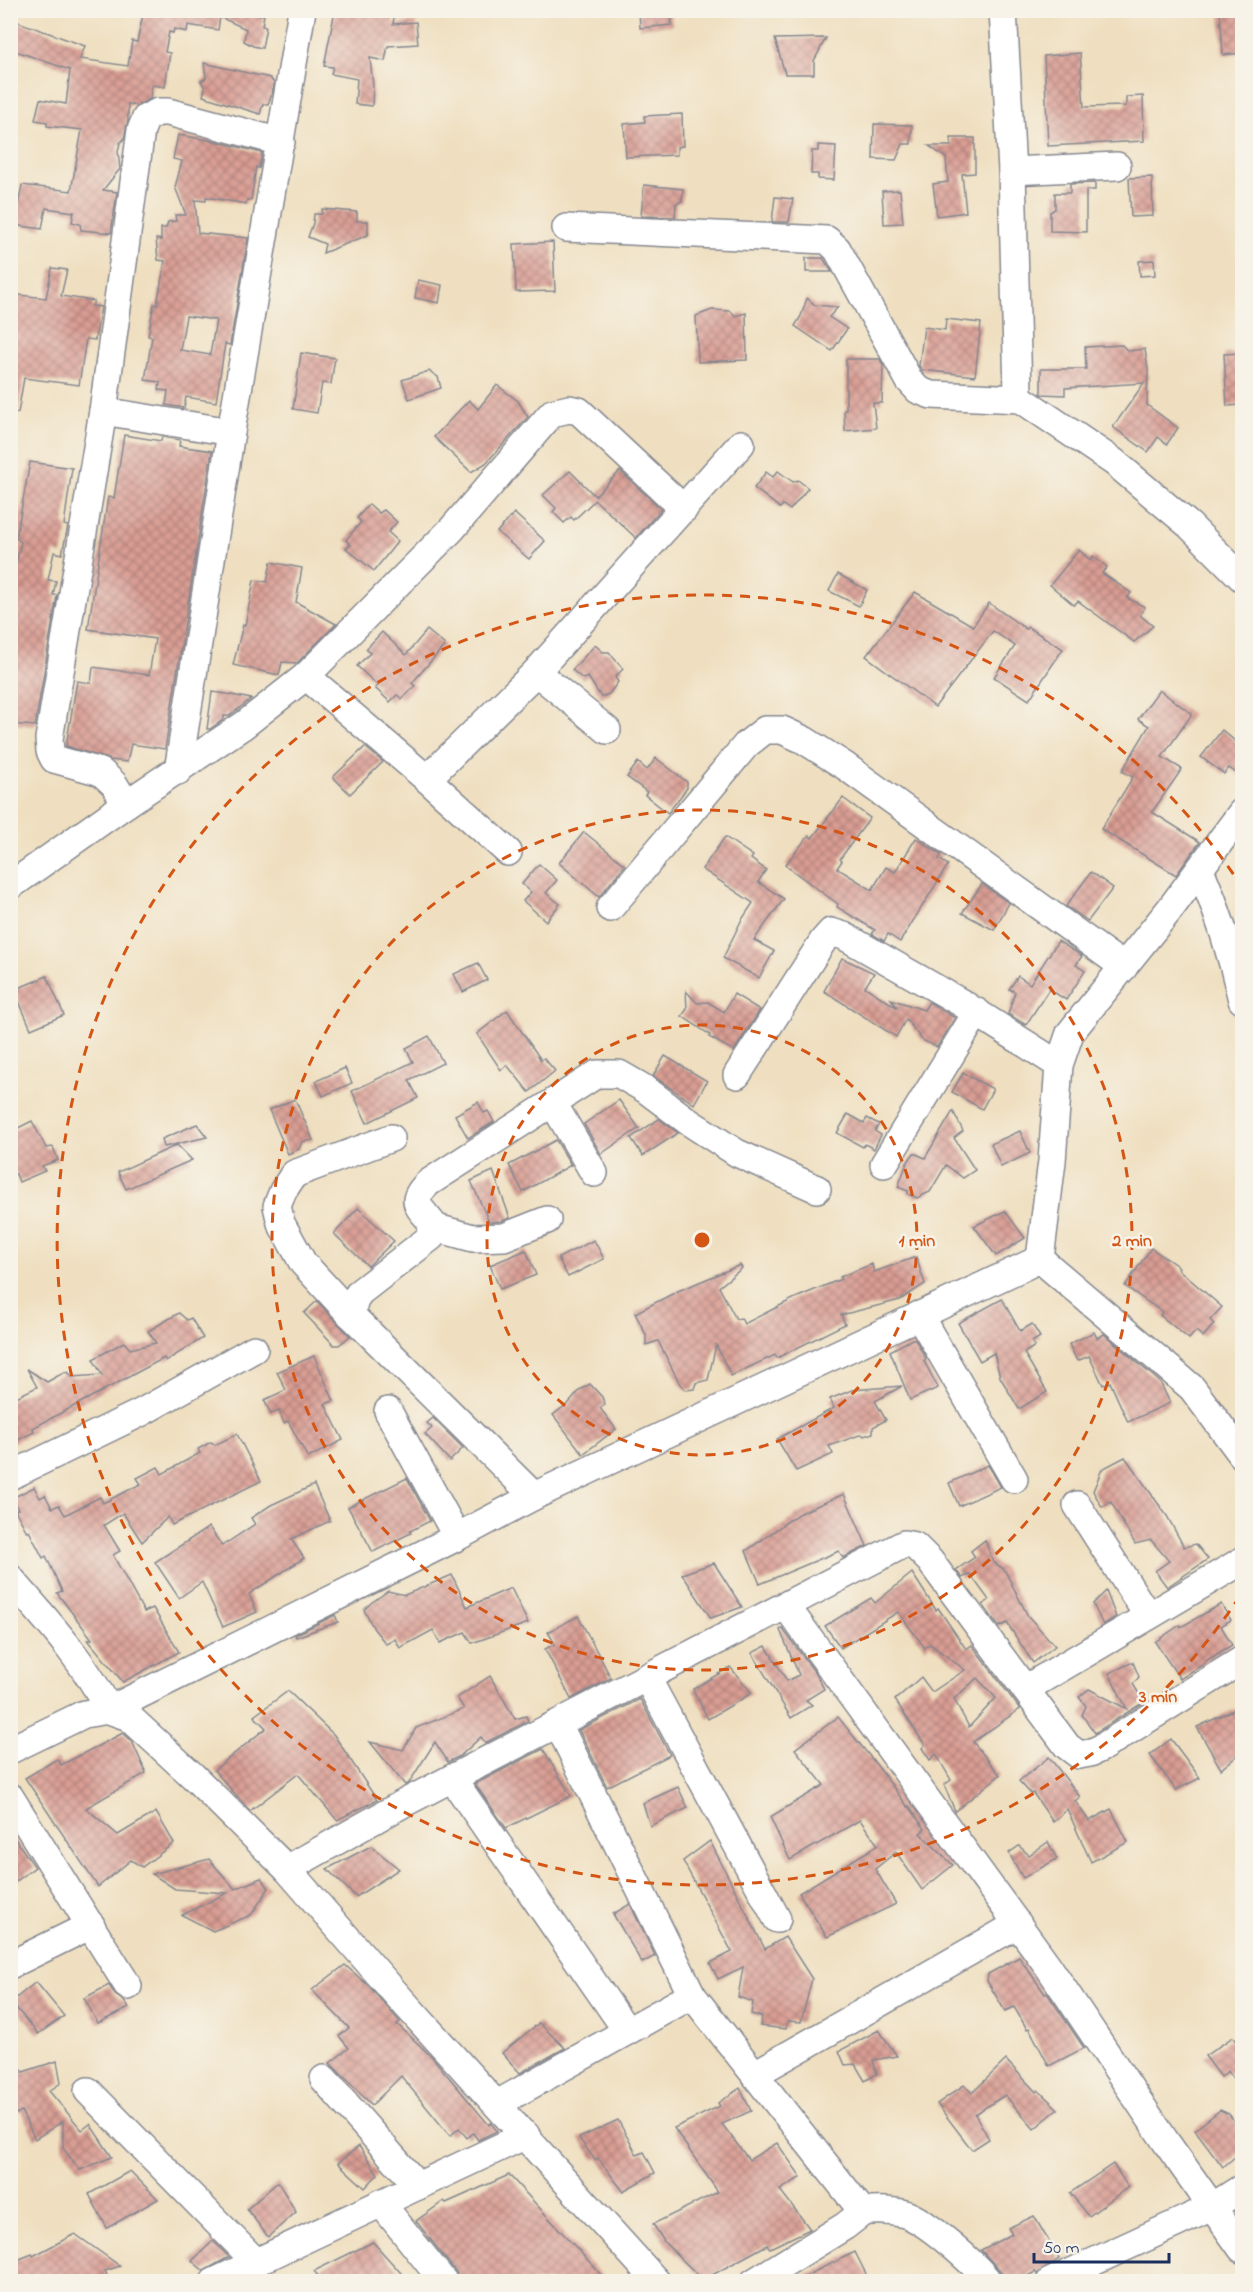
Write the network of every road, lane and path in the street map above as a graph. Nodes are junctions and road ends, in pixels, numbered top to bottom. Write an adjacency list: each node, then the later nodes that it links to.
1 (302, 10): 3 (street)
2 (1003, 10): 5 (street)
3 (281, 142): 8 (street); 9 (street)
4 (1117, 166): 5 (street)
5 (1012, 171): 7 (street)
6 (566, 228): 7 (street)
7 (1022, 399): 12 (street)
8 (103, 411): 9 (street); 18 (street)
9 (231, 432): 16 (street)
10 (741, 444): 11 (street)
11 (684, 509): 13 (street); 14 (street)
12 (1242, 578)
13 (536, 672): 15 (street); 17 (street)
14 (306, 676): 16 (street); 17 (street)
15 (607, 730)
16 (178, 771): 18 (street)
17 (427, 779): 20 (street)
18 (126, 804): 22 (street)
19 (1242, 812): 21 (street)
20 (508, 852)
21 (1200, 869): 24 (street); 25 (street)
22 (10, 886)
23 (610, 908): 24 (street)
24 (1124, 967): 27 (street)
25 (1242, 1000)
26 (977, 1012): 27 (street); 28 (street); 31 (street)
27 (1059, 1065): 36 (street)
28 (737, 1075)
29 (553, 1103): 32 (street); 33 (street); 35 (street)
30 (391, 1138): 37 (street)
31 (884, 1164)
32 (594, 1173)
33 (817, 1189)
34 (547, 1220): 35 (street)
35 (433, 1227): 37 (street)
36 (1040, 1259): 38 (street); 41 (street)
37 (351, 1315): 44 (street)
38 (918, 1315): 43 (street); 44 (street)
39 (254, 1349): 42 (street)
40 (388, 1411): 46 (street)
41 (1242, 1455)
42 (10, 1476)
43 (1014, 1479)
44 (534, 1496): 46 (street)
45 (1077, 1505): 50 (street)
46 (457, 1537): 54 (street)
47 (1242, 1561): 50 (street)
48 (10, 1578): 54 (street)
49 (786, 1606): 52 (street); 53 (street); 61 (street)
50 (1148, 1616): 53 (street)
51 (1242, 1660): 53 (street)
52 (647, 1678): 55 (street); 60 (street)
53 (1025, 1689)
54 (109, 1710): 56 (street); 59 (street)
55 (558, 1724): 57 (street); 65 (street)
56 (10, 1750)
57 (452, 1778): 59 (street); 66 (street)
58 (10, 1797): 62 (street)
59 (286, 1869): 70 (street)
60 (777, 1919)
61 (1018, 1924): 67 (street); 75 (street)
62 (91, 1925): 63 (street); 64 (street)
63 (10, 1965)
64 (128, 1986)
65 (692, 1995): 66 (street); 67 (street)
66 (627, 2031): 70 (street)
67 (755, 2074): 76 (street)
68 (324, 2079): 72 (street)
69 (88, 2091): 78 (street)
70 (497, 2104): 71 (street)
71 (526, 2135): 72 (street); 81 (street)
72 (418, 2186): 74 (street)
73 (1242, 2188): 75 (street)
74 (381, 2203): 78 (street); 80 (street)
75 (1212, 2206): 77 (street); 84 (street)
76 (863, 2212): 82 (street); 83 (street)
77 (1242, 2249)
78 (256, 2262): 79 (street)
79 (214, 2282)
80 (444, 2282)
81 (657, 2282)
82 (754, 2282)
83 (989, 2282)
84 (1050, 2282)

